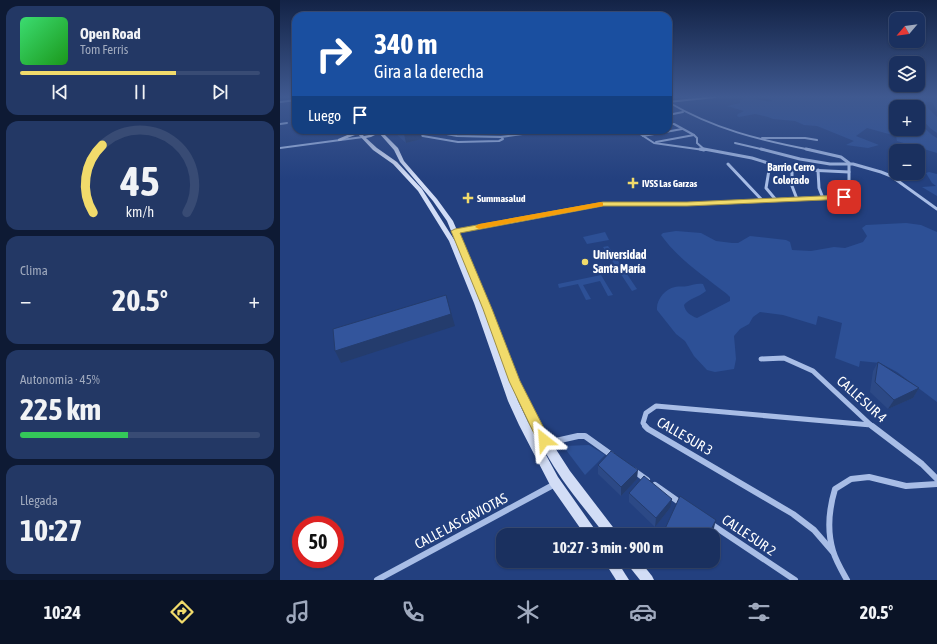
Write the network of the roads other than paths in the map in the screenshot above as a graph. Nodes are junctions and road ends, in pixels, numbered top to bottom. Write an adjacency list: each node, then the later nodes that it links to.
1 (673, 124): 3 (street)
2 (710, 124): 18 (street)
3 (682, 129): 4 (street); 14 (street)
4 (672, 131)
5 (354, 134): 19 (main road)
6 (362, 134): 16 (main road)
7 (373, 134): 16 (main road)
8 (382, 134): 36 (main road)
9 (447, 134): 17 (street)
10 (527, 134): 17 (street)
11 (639, 134): 15 (street)
12 (653, 134): 15 (street)
13 (416, 135): 17 (street)
14 (694, 135): 21 (street); 24 (street)
15 (642, 136): 21 (street)
16 (367, 137): 23 (street); 43 (main road)
17 (501, 137)
18 (759, 139): 20 (street); 25 (street)
19 (339, 140): 23 (street)
20 (817, 140)
21 (654, 143): 24 (street)
22 (735, 143): 25 (street)
23 (280, 148)
24 (705, 150): 27 (street)
25 (849, 163): 30 (street); 35 (street)
26 (728, 164): 33 (street)
27 (770, 164): 28 (street); 34 (street)
28 (792, 169): 29 (street); 32 (street)
29 (818, 170): 30 (street); 31 (street)
30 (849, 172): 31 (street)
31 (823, 198): 32 (street)
32 (797, 199): 34 (street)
33 (762, 200): 34 (street); 36 (street)
34 (776, 200)
35 (937, 209)
36 (455, 231): 39 (main road)
37 (761, 359): 38 (street, CALLE SUR 4)
38 (871, 425): 42 (street, CALLE SUR 4); 49 (street, CALLE SUR 3)
39 (546, 443): 40 (street); 48 (main road)
40 (619, 460)
41 (625, 464): 45 (street)
42 (937, 479)
43 (556, 484): 47 (main road); 52 (street, CALLE LAS GAVIOTAS)
44 (937, 484): 49 (street)
45 (689, 509)
46 (708, 522): 55 (street, CALLE SUR 2)
47 (587, 528)
48 (607, 528)
49 (833, 552): 56 (street)
50 (614, 568): 53 (main road)
51 (638, 568): 54 (main road)
52 (377, 580)
53 (622, 580)
54 (648, 580)
55 (795, 580)
56 (847, 580)

